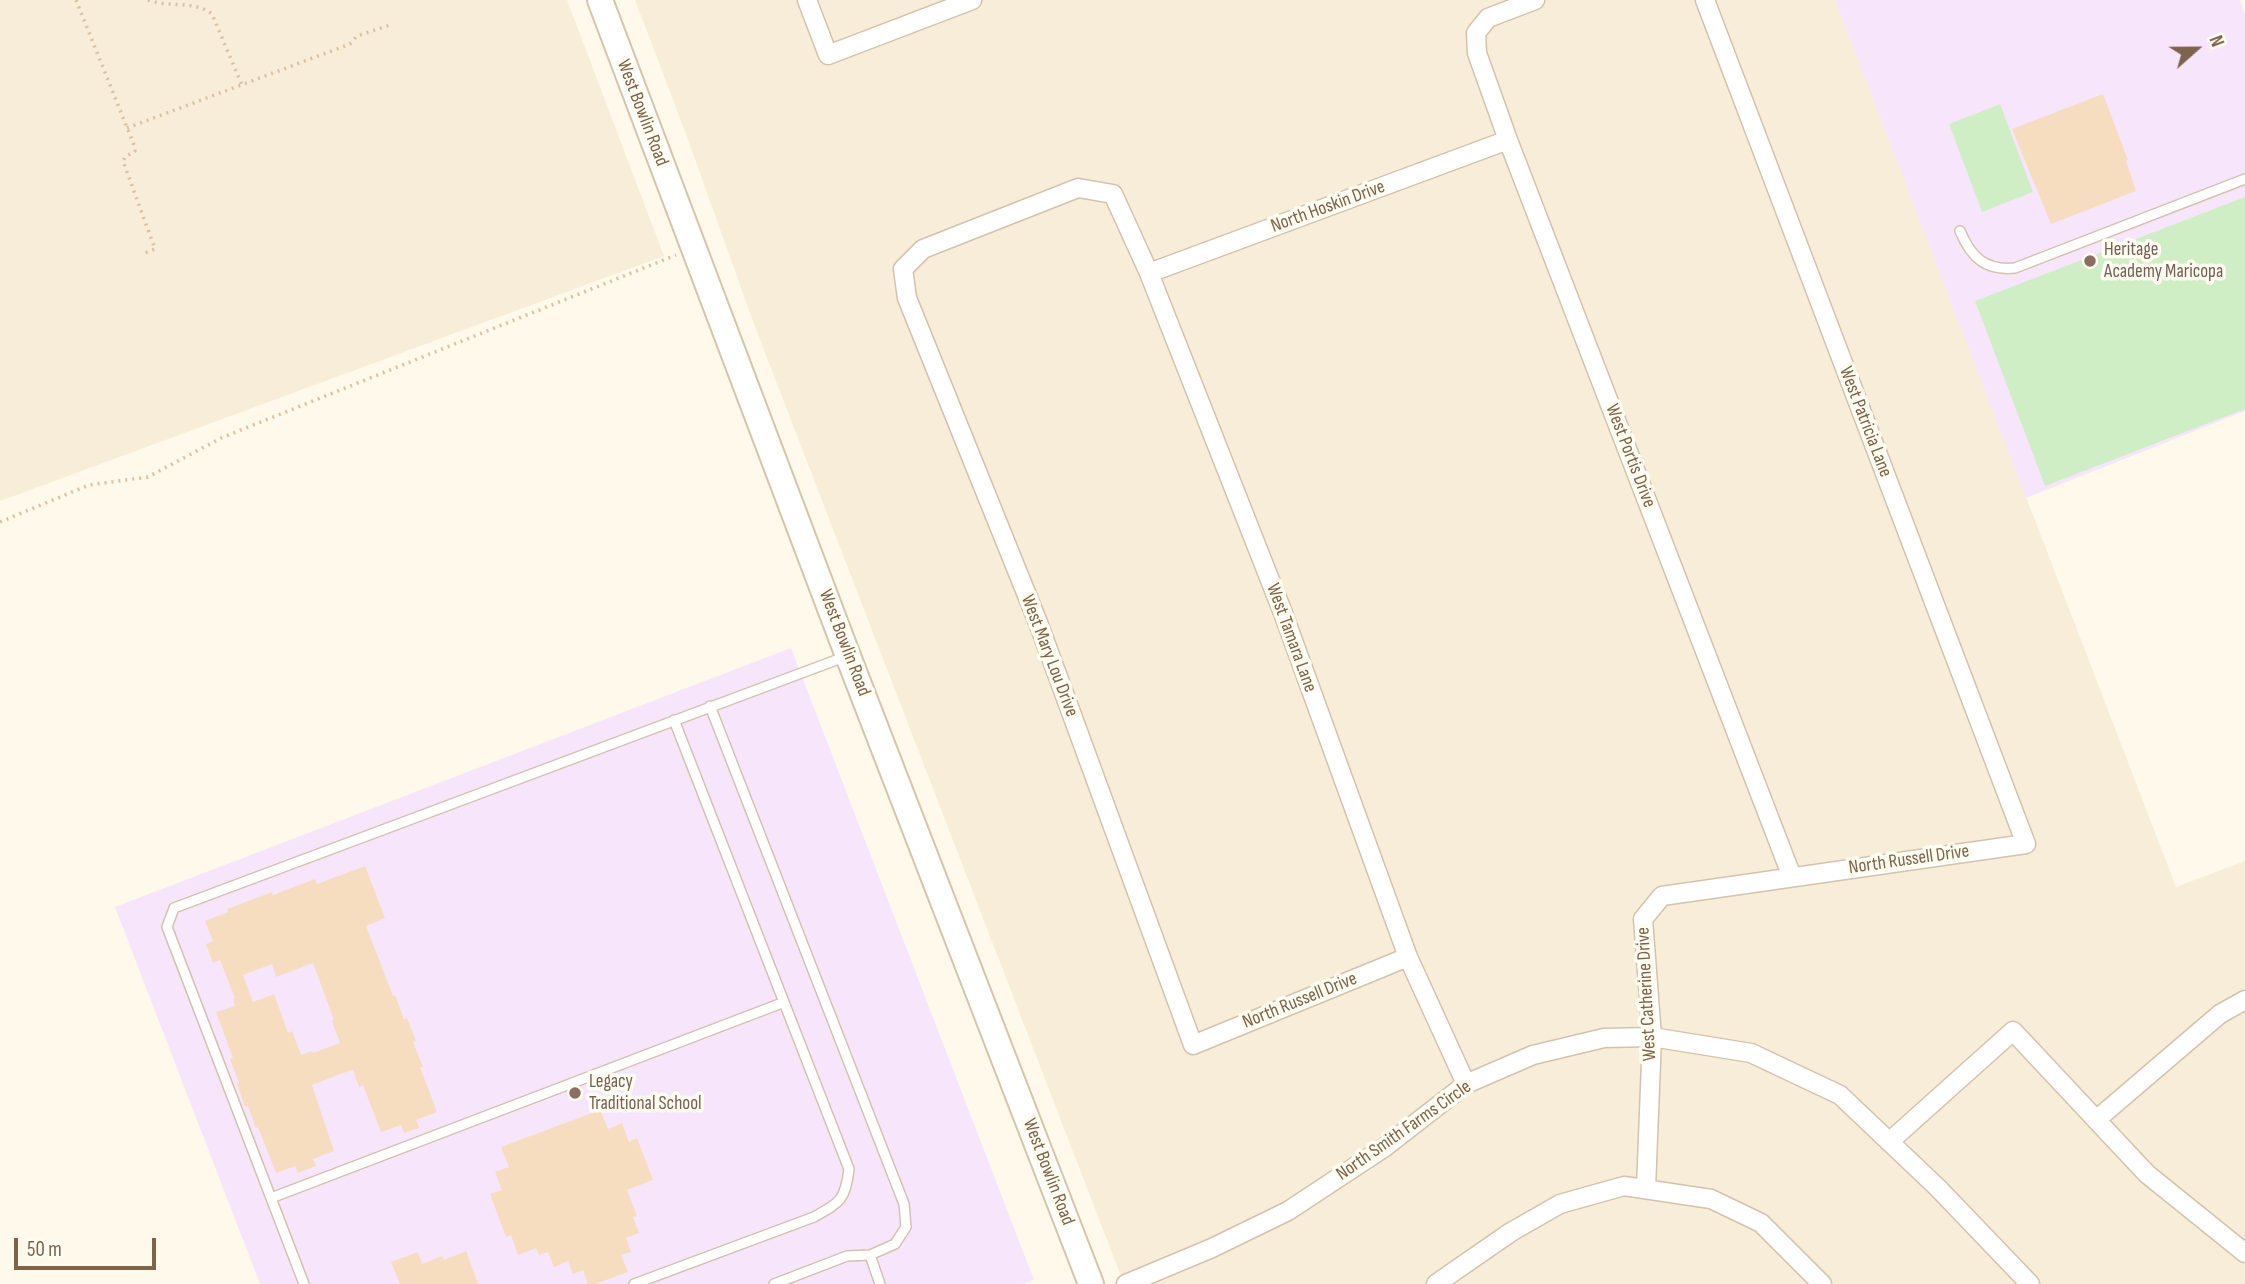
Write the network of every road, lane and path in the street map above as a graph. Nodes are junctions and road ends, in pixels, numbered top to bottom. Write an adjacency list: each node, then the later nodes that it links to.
1 (76, 0): 10 (path)
2 (148, 0): 9 (path)
3 (600, 0): 15 (street, West Bowlin Road)
4 (807, 0): 5 (street)
5 (972, 0)
6 (1535, 0): 11 (street, West Portis Drive)
7 (1705, 0): 22 (street, West Patricia Lane)
8 (390, 25): 9 (path)
9 (243, 85): 10 (path)
10 (127, 128): 16 (path)
11 (1508, 140): 17 (street, North Hoskin Drive); 23 (street, West Portis Drive)
12 (2245, 179): 14 (lane)
13 (1113, 194): 17 (street, West Tamara Lane); 28 (street, West Mary Lou Drive)
14 (1960, 231)
15 (694, 248): 18 (path); 19 (street, West Bowlin Road)
16 (142, 254)
17 (1149, 273): 24 (street, West Tamara Lane)
18 (0, 522)
19 (848, 656): 20 (lane); 41 (street, West Bowlin Road)
20 (710, 706): 21 (lane); 35 (lane)
21 (674, 720): 26 (lane); 33 (lane)
22 (2026, 844): 23 (street, North Russell Drive)
23 (1792, 877): 27 (street, West Catherine Drive)
24 (1408, 957): 28 (street, North Russell Drive); 29 (street, West Tamara Lane)
25 (2245, 1000): 30 (street)
26 (782, 1003): 33 (lane); 38 (lane)
27 (1652, 1037): 29 (street, North Smith Farms Circle); 31 (street, North Smith Farms Circle); 32 (street, West Catherine Drive)
28 (1193, 1045)
29 (1466, 1084): 42 (street, North Smith Farms Circle)
30 (2096, 1120): 31 (street); 34 (street)
31 (1889, 1142): 45 (street, North Smith Farms Circle)
32 (1646, 1188): 36 (street); 44 (street)
33 (271, 1198): 37 (lane)
34 (2245, 1253)
35 (870, 1255): 39 (lane); 40 (lane)
36 (1464, 1276): 43 (street)
37 (304, 1284)
38 (634, 1284)
39 (774, 1284)
40 (880, 1284)
41 (1091, 1284)
42 (1126, 1284)
43 (1436, 1284)
44 (1822, 1284)
45 (2030, 1284)

